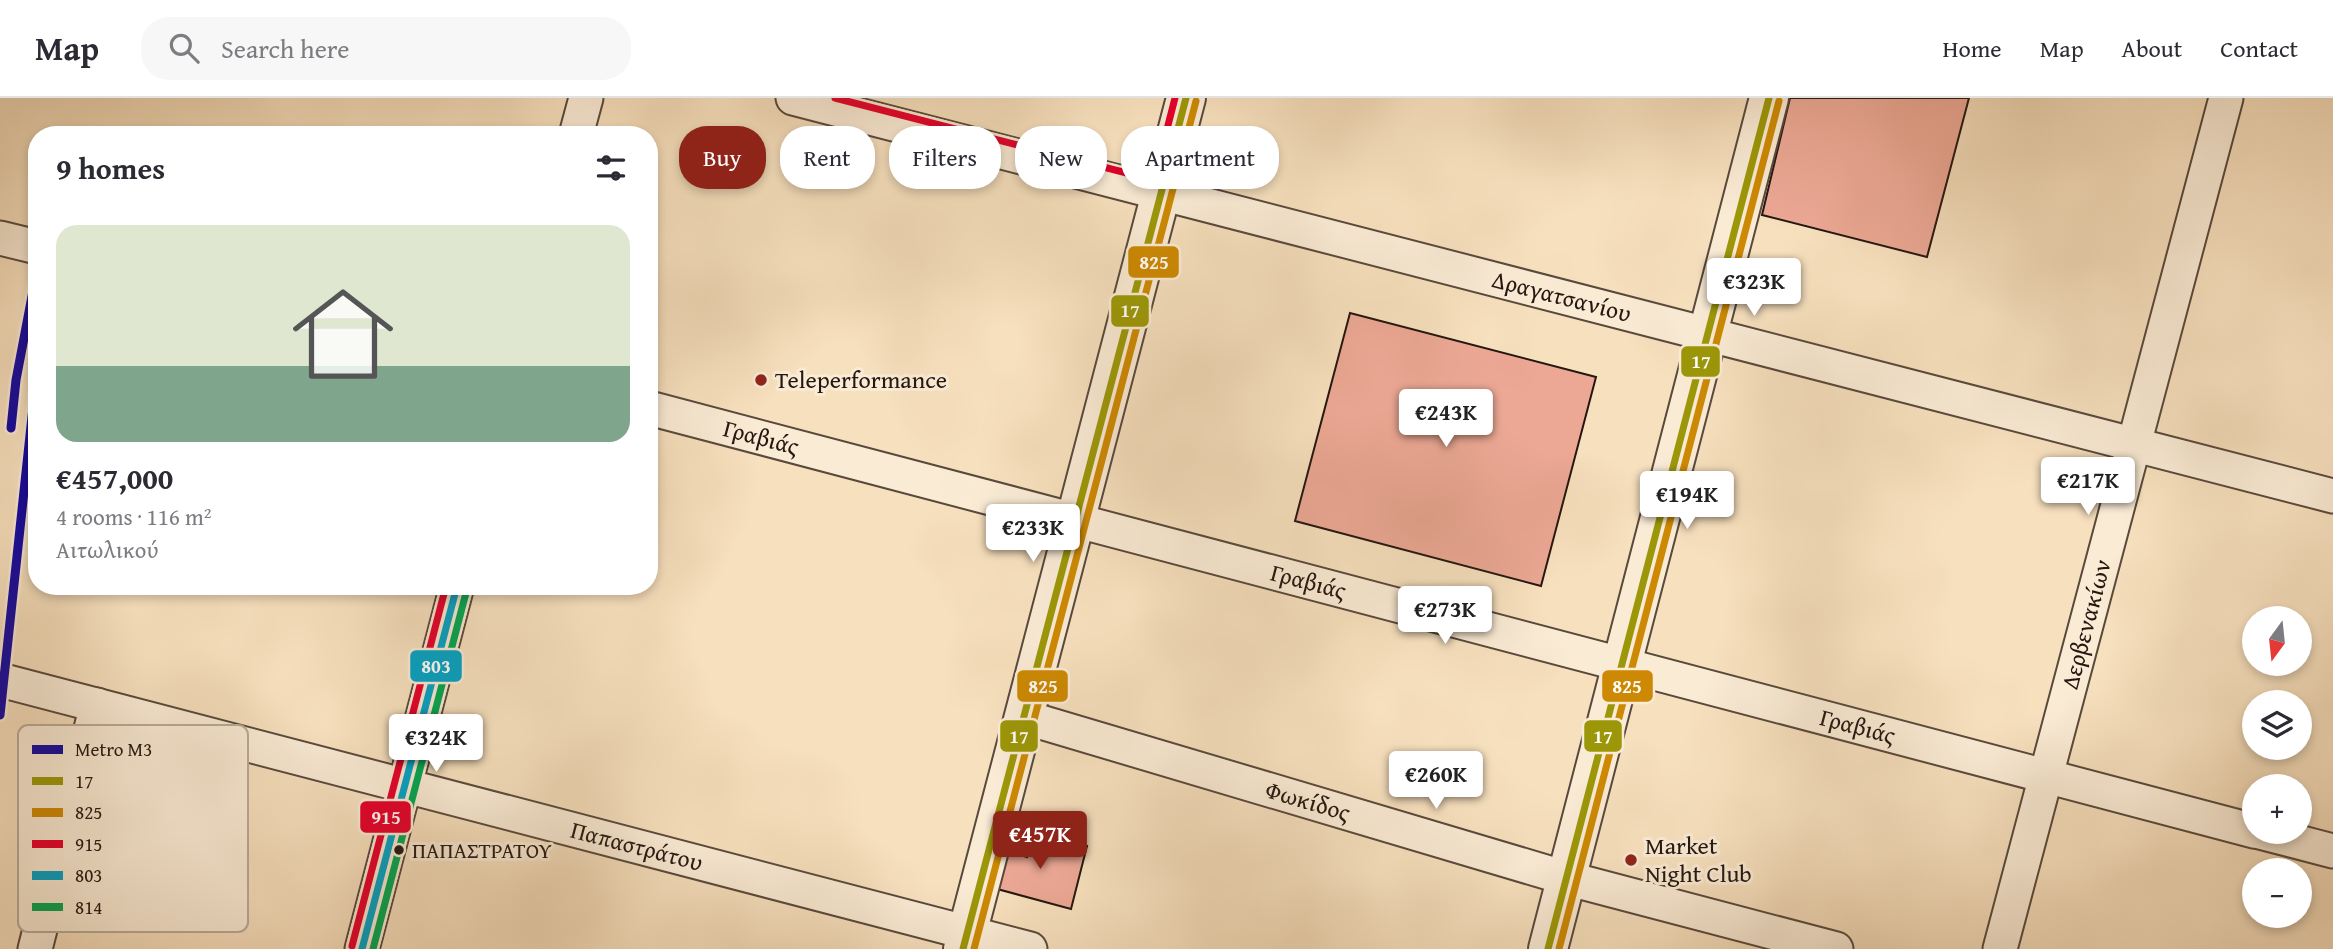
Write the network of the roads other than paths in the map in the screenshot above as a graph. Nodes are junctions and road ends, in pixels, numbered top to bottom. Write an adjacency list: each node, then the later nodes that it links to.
1 (586, 98): 6 (street)
2 (793, 98): 7 (street, Δραγατσανίου)
3 (1186, 98): 7 (street)
4 (1769, 98): 10 (street)
5 (2226, 98): 12 (street, Δερβενακίων)
6 (578, 126)
7 (1161, 193): 10 (street, Δραγατσανίου); 14 (street)
8 (0, 237): 9 (street)
9 (28, 245)
10 (1708, 334): 12 (street, Δραγατσανίου); 16 (street)
11 (658, 410): 14 (street, Γραβιάς)
12 (2136, 445): 13 (street, Δραγατσανίου); 23 (street, Δερβενακίων)
13 (2333, 496)
14 (1075, 521): 16 (street, Γραβιάς); 19 (street)
15 (455, 595): 24 (street)
16 (1622, 665): 23 (street, Γραβιάς); 28 (street)
17 (0, 680): 18 (street, Παπαστράτου)
18 (97, 705): 20 (street); 21 (street, Παπαστράτου)
19 (1024, 717): 28 (street, Φωκίδος); 30 (street)
20 (92, 725)
21 (173, 725)
22 (248, 745): 24 (street, Παπαστράτου)
23 (2046, 776): 25 (street, Γραβιάς); 36 (street, Δερβενακίων)
24 (405, 786): 30 (street, Παπαστράτου); 32 (street)
25 (2242, 828)
26 (2303, 844): 27 (street, Γραβιάς)
27 (2333, 852)
28 (1566, 878): 34 (street); 35 (street, Φωκίδος)
29 (39, 932): 31 (street)
30 (965, 941): 33 (street, Παπαστράτου)
31 (35, 949)
32 (362, 949)
33 (1030, 949)
34 (1548, 949)
35 (1836, 949)
36 (2000, 949)

